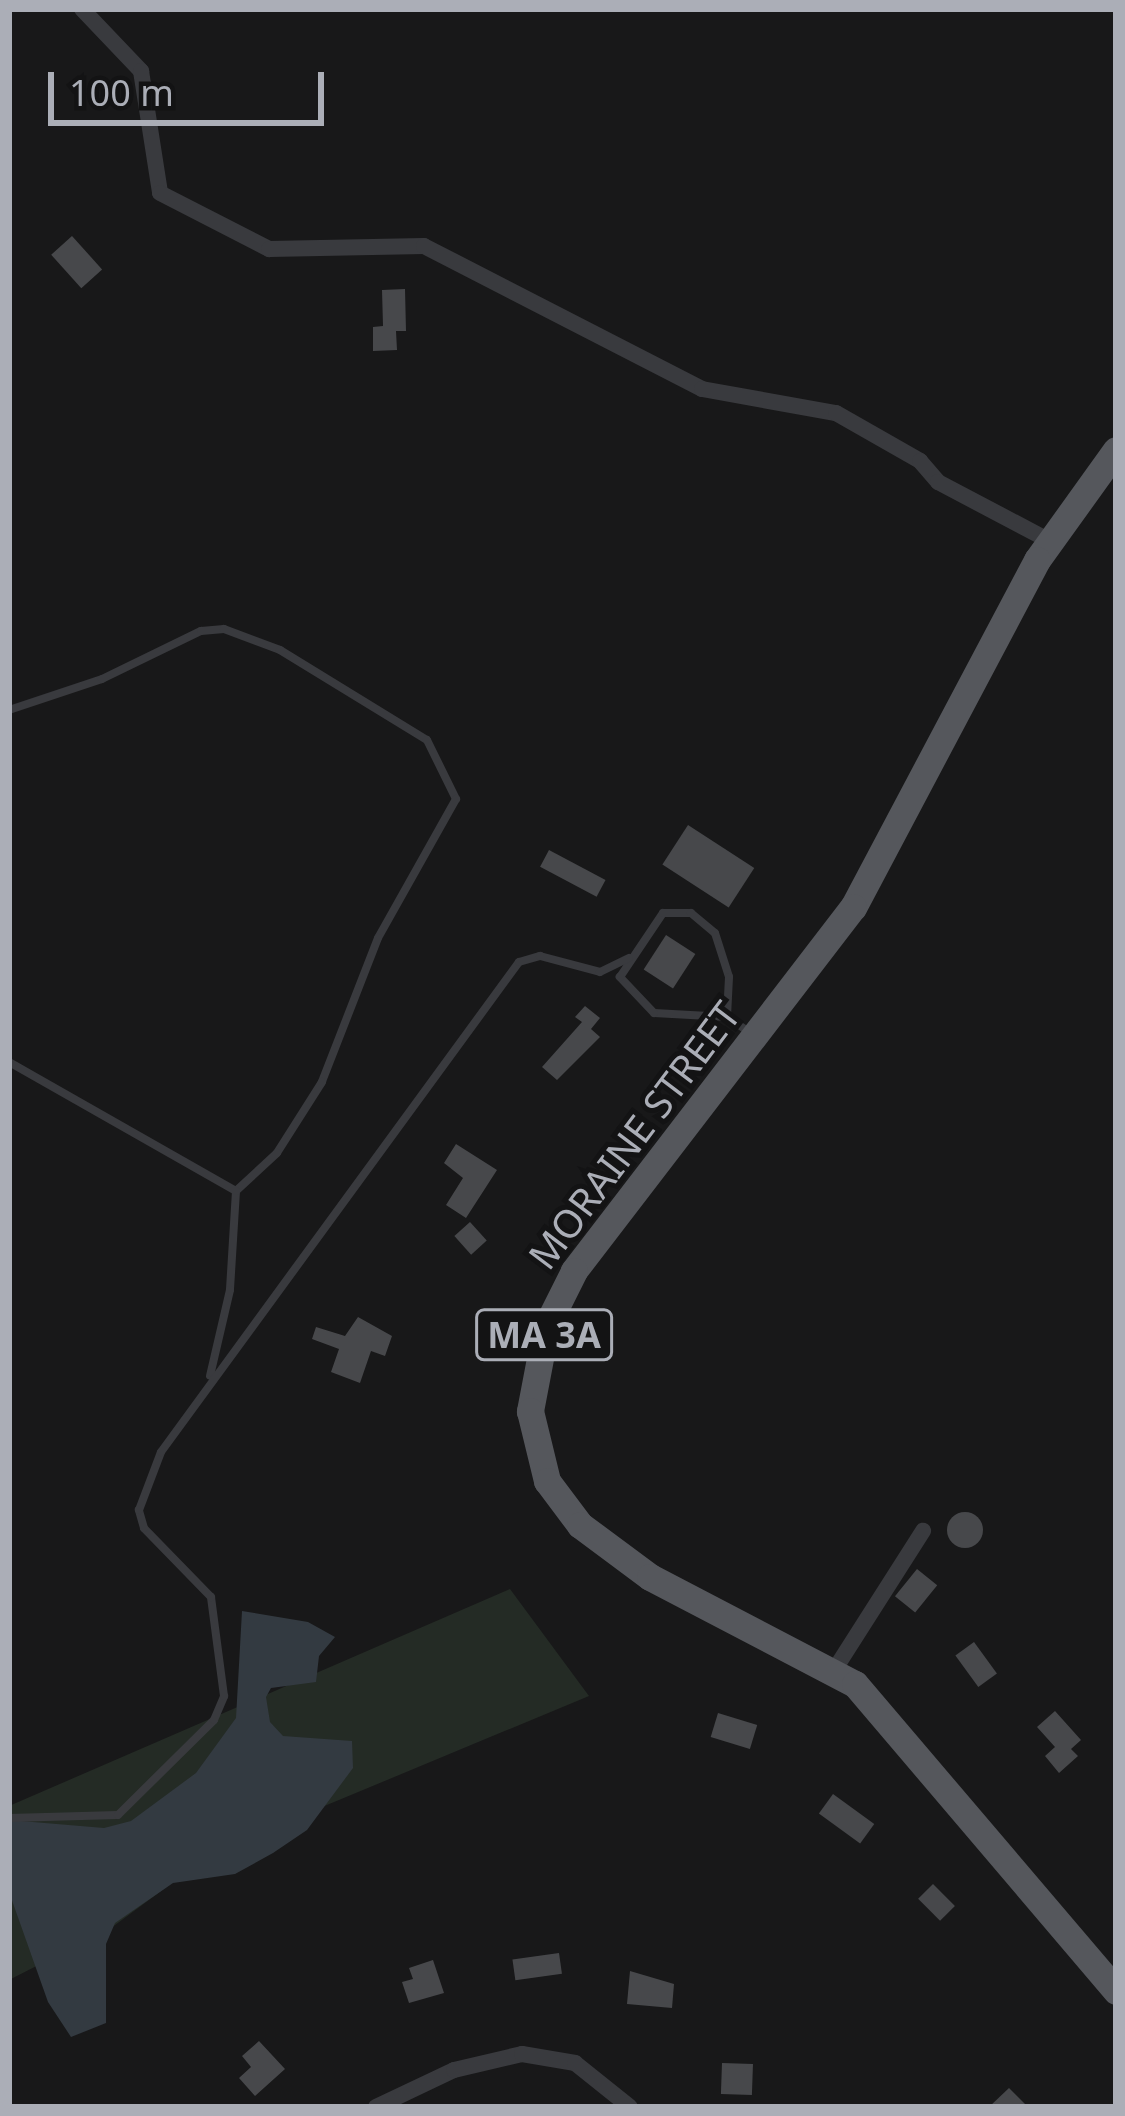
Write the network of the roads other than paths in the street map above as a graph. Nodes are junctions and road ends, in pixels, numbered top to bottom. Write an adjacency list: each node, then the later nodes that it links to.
1 (82, 9): 3 (street)
2 (1116, 450): 3 (main road, MA 3A)
3 (1045, 548): 7 (main road, MORAINE STREET / MA 3A)
4 (9, 710): 9 (lane)
5 (629, 958): 6 (lane); 6 (lane); 10 (lane)
6 (727, 1017): 7 (lane)
7 (757, 1037): 12 (main road, MORAINE STREET / MA 3A)
8 (9, 1061): 9 (lane)
9 (236, 1191): 10 (lane)
10 (210, 1378): 13 (lane)
11 (923, 1531): 12 (street)
12 (835, 1669): 14 (main road, MORAINE STREET / MA 3A)
13 (9, 1818)
14 (1116, 1991)
15 (376, 2107): 16 (street)
16 (631, 2107)

